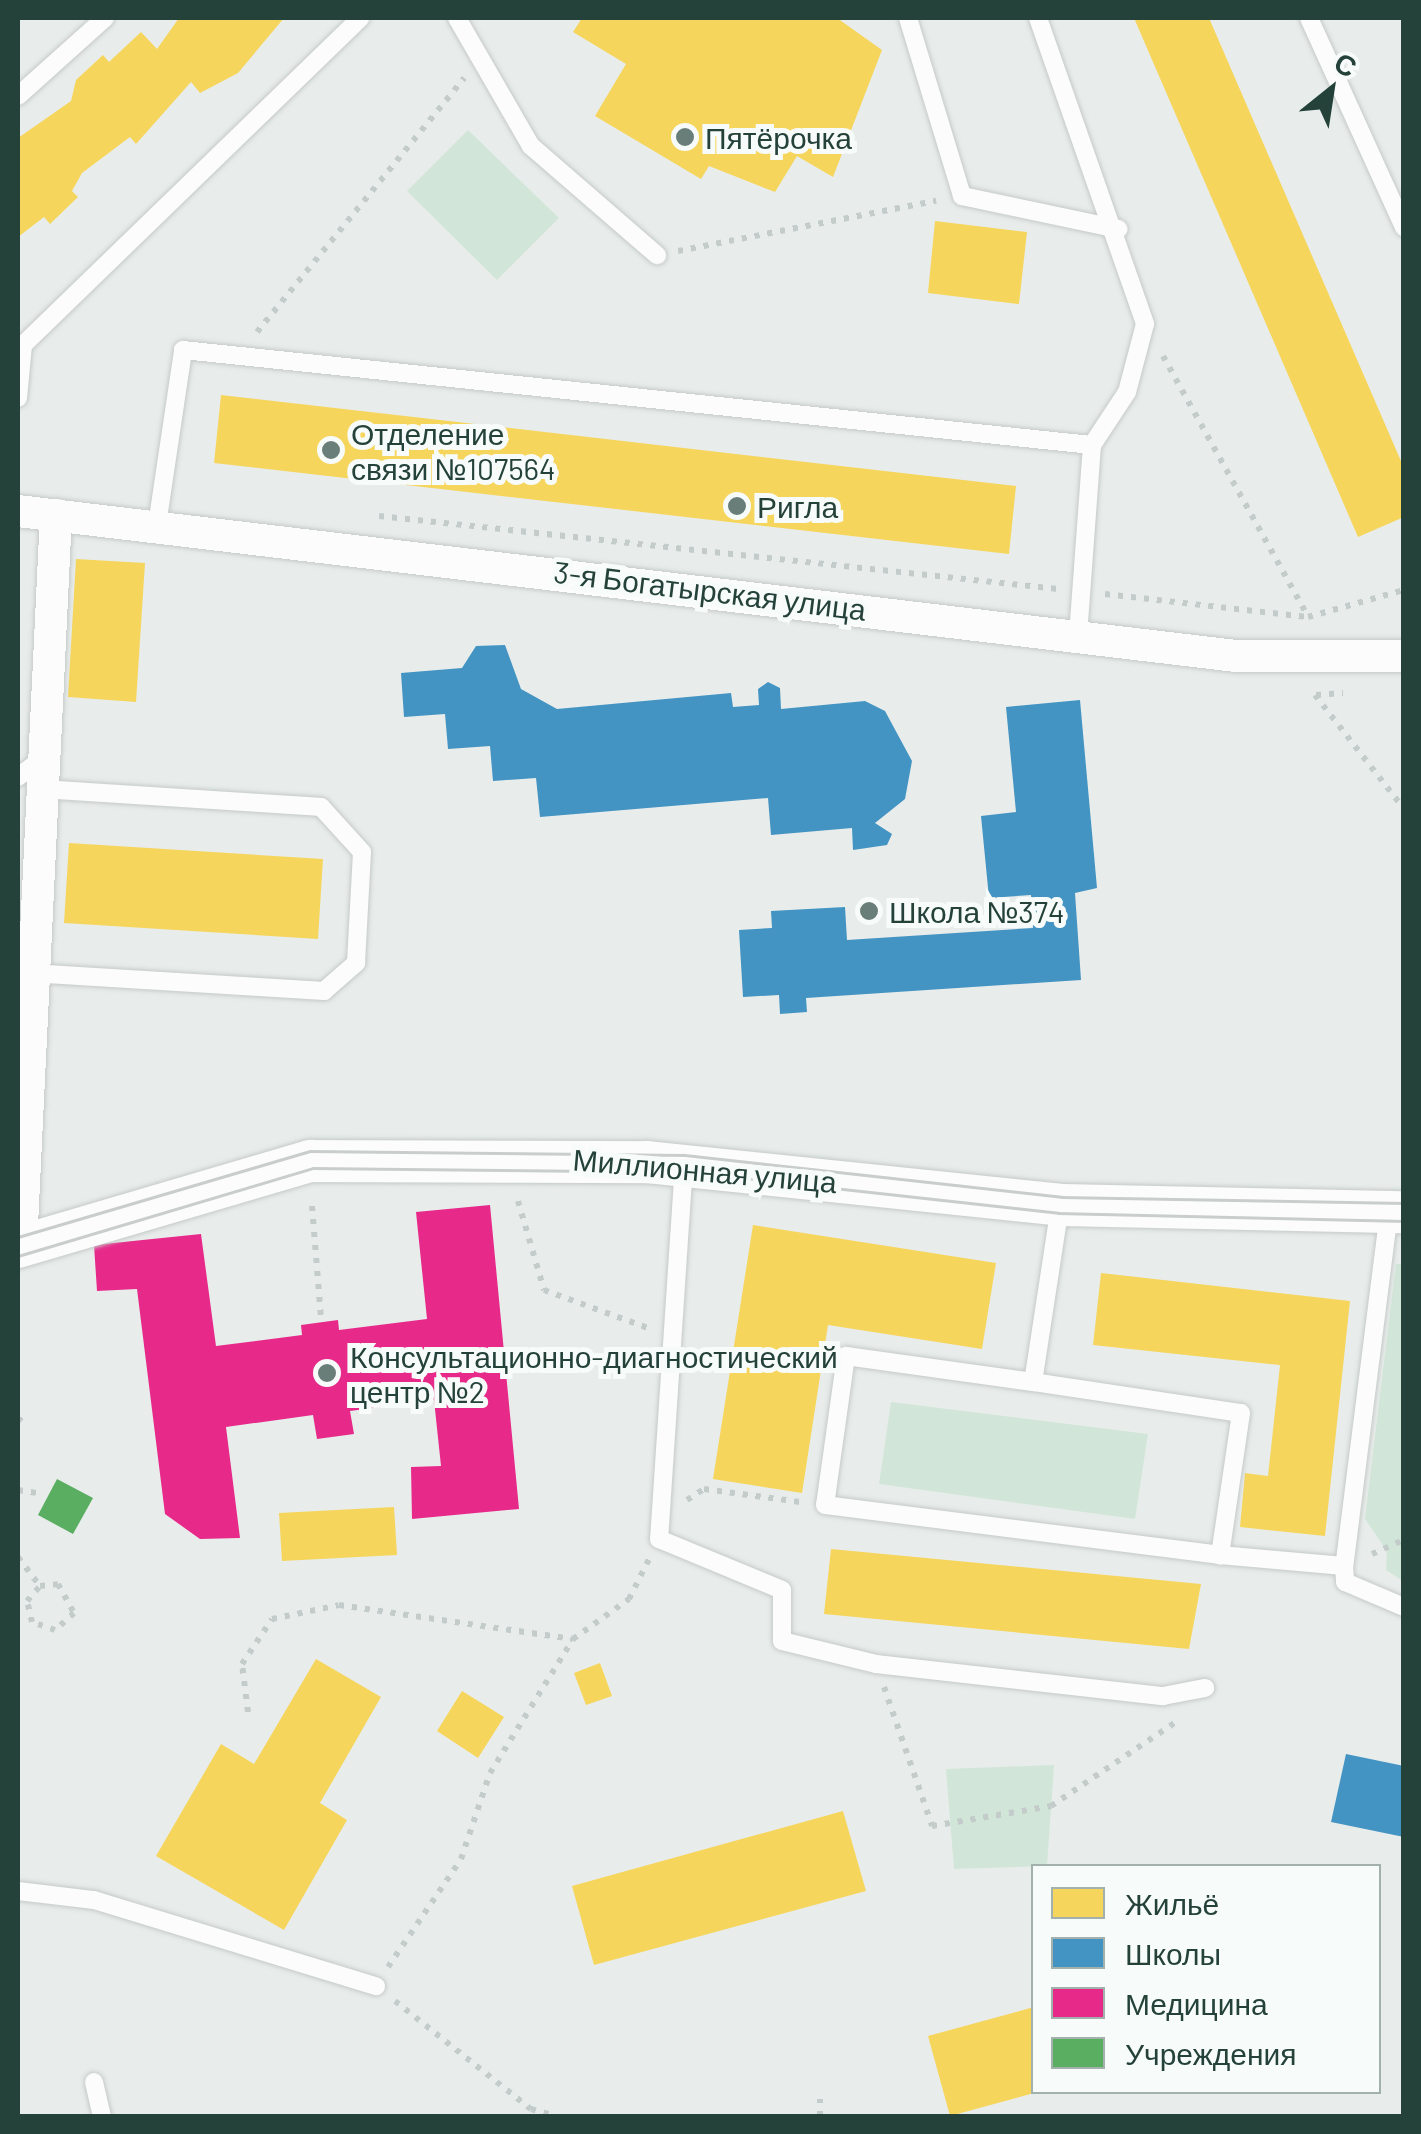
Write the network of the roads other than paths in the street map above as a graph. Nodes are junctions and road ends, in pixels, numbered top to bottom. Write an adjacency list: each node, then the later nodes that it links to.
1 (105, 18): 7 (lane)
2 (361, 18): 11 (lane)
3 (457, 18): 10 (lane)
4 (908, 18): 9 (lane)
5 (1038, 18): 9 (lane)
6 (1308, 18): 8 (lane)
7 (18, 96)
8 (1404, 227)
9 (1119, 229): 13 (lane)
10 (658, 255)
11 (20, 344): 12 (lane)
12 (18, 398)
13 (1092, 445): 16 (lane); 17 (lane)
14 (18, 511): 15 (street, 3-я Богатырская улица)
15 (56, 515): 16 (street, 3-я Богатырская улица); 19 (street)
16 (157, 525): 17 (street, 3-я Богатырская улица)
17 (1078, 635): 18 (street, 3-я Богатырская улица)
18 (1404, 656)
19 (33, 775): 20 (street); 20 (lane)
20 (30, 973): 21 (street)
21 (21, 1134): 25 (street)
22 (684, 1164): 23 (street, Миллионная улица); 25 (street, Миллионная улица); 30 (lane)
23 (1060, 1206): 24 (street, Миллионная улица); 26 (lane)
24 (1396, 1212): 28 (lane)
25 (19, 1246)
26 (1033, 1382): 27 (lane); 27 (lane)
27 (1220, 1555): 28 (lane)
28 (1344, 1566): 29 (lane)
29 (1404, 1607)
30 (1205, 1688)
31 (18, 1890): 32 (lane)
32 (376, 1986)
33 (94, 2082): 34 (lane)
34 (102, 2116)

